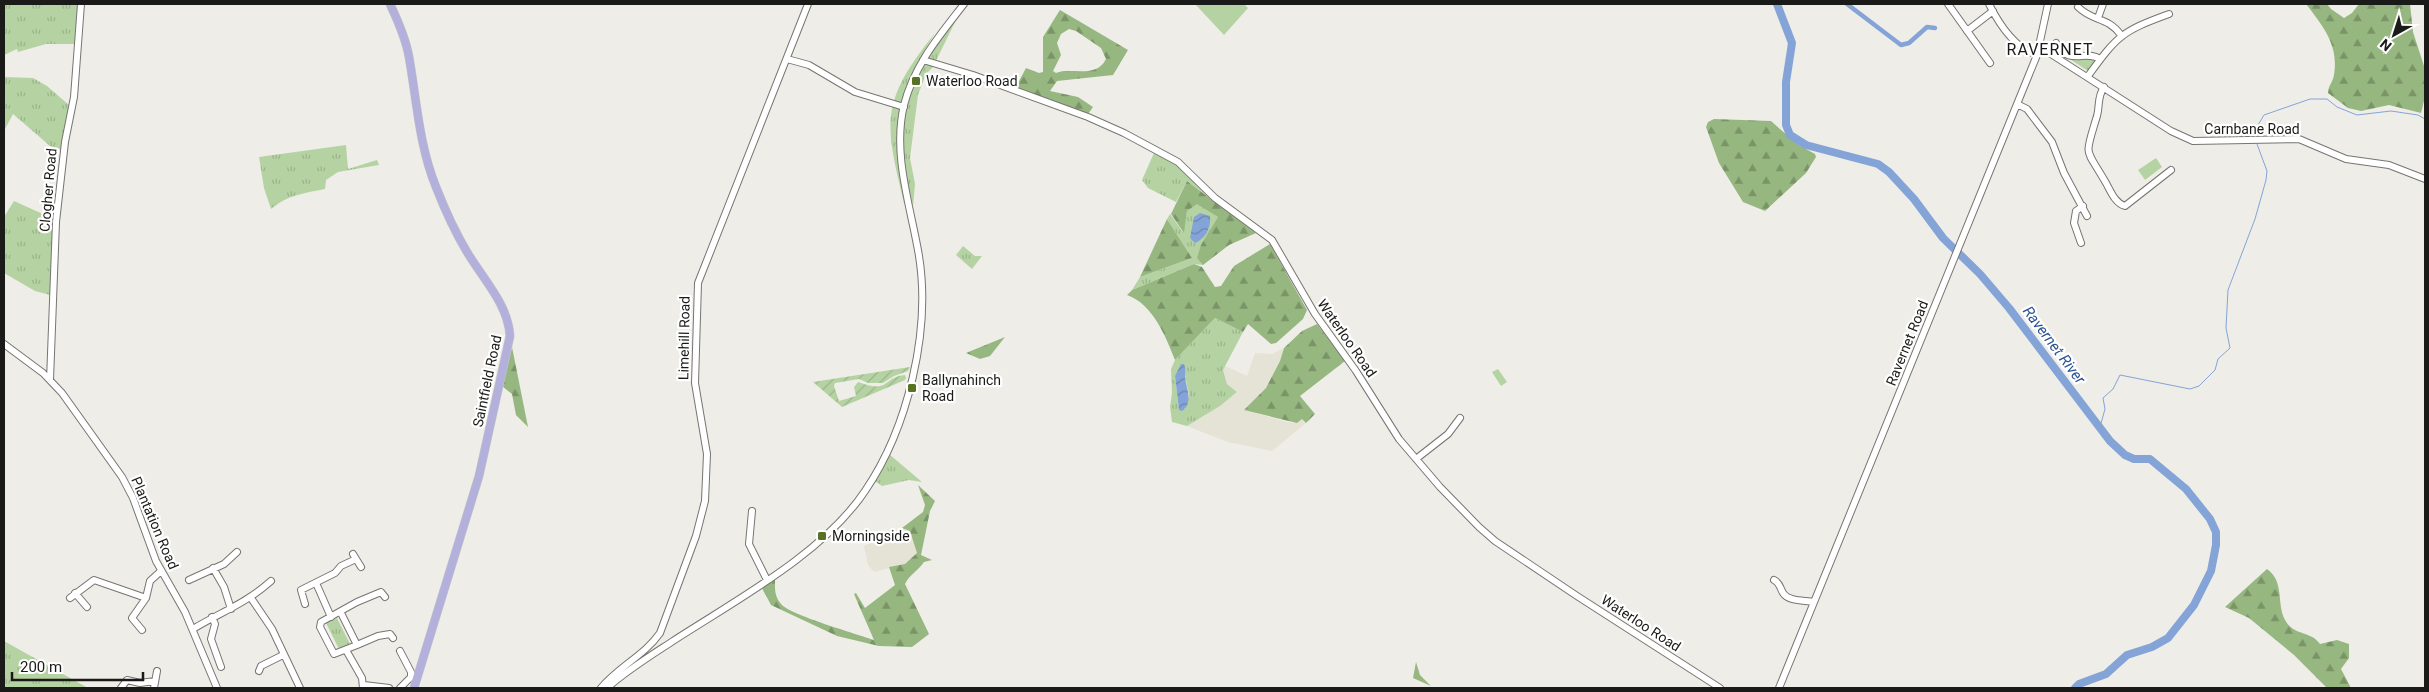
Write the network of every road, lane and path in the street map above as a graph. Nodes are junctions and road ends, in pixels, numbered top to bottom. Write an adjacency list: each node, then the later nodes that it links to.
1 (81, 4): 32 (street, Clogher Road)
2 (390, 4): 72 (main road, Saintfield Road)
3 (808, 4): 18 (street, Limehill Road)
4 (964, 4): 20 (street)
5 (1948, 4): 13 (street)
6 (1989, 4): 10 (street)
7 (2048, 4): 16 (street, Ravernet Road)
8 (2103, 4): 12 (street)
9 (2078, 7): 12 (street)
10 (1993, 11): 13 (street); 17 (street)
11 (2169, 14): 14 (street)
12 (2098, 18): 14 (street)
13 (1967, 31): 21 (street)
14 (2120, 35): 19 (street)
15 (2056, 43): 19 (street)
16 (2040, 47): 17 (street, Ravernet Road); 22 (street, Carnbane Road)
17 (2036, 55): 24 (street, Ravernet Road)
18 (787, 59): 25 (street); 73 (street, Limehill Road)
19 (2100, 59): 22 (street)
20 (923, 60): 25 (street); 34 (street, Waterloo Road)
21 (1990, 63)
22 (2088, 76): 23 (street, Carnbane Road)
23 (2104, 87): 26 (street); 27 (street, Carnbane Road)
24 (2017, 104): 28 (street); 48 (street, Ravernet Road)
25 (904, 107): 41 (street)
26 (2172, 170)
27 (2425, 179)
28 (2083, 206): 29 (street); 30 (street)
29 (2087, 216)
30 (2081, 243)
31 (4, 344): 32 (street, Plantation Road)
32 (50, 380): 39 (street, Plantation Road)
33 (1460, 418): 34 (street)
34 (1416, 459): 75 (street, Waterloo Road)
35 (752, 511): 41 (street)
36 (237, 552): 38 (street)
37 (361, 567): 43 (street)
38 (214, 568): 40 (street); 51 (street)
39 (161, 571): 46 (street); 55 (street, Plantation Road)
40 (188, 580)
41 (767, 580): 74 (street)
42 (1774, 580): 48 (street)
43 (316, 583): 49 (street); 54 (street)
44 (268, 586): 47 (street)
45 (383, 592): 52 (street)
46 (146, 598): 50 (street); 56 (street)
47 (251, 598): 51 (street); 61 (street)
48 (1814, 602): 76 (street, Ravernet Road)
49 (305, 604)
50 (87, 607)
51 (231, 609): 53 (street)
52 (341, 612): 54 (street); 58 (street)
53 (212, 617): 55 (street); 62 (street)
54 (331, 617): 59 (street)
55 (193, 629): 69 (street, Plantation Road)
56 (142, 630)
57 (391, 634): 58 (street)
58 (357, 645): 59 (street)
59 (346, 650): 67 (street)
60 (400, 651): 71 (street)
61 (283, 655): 63 (street); 66 (street)
62 (221, 667)
63 (259, 667)
64 (157, 671): 65 (street)
65 (154, 685): 68 (street)
66 (299, 686)
67 (364, 686): 70 (street)
68 (120, 688)
69 (217, 688)
70 (388, 688)
71 (400, 688)
72 (414, 688)
73 (601, 688)
74 (607, 688)
75 (1720, 688)
76 (1779, 688)

